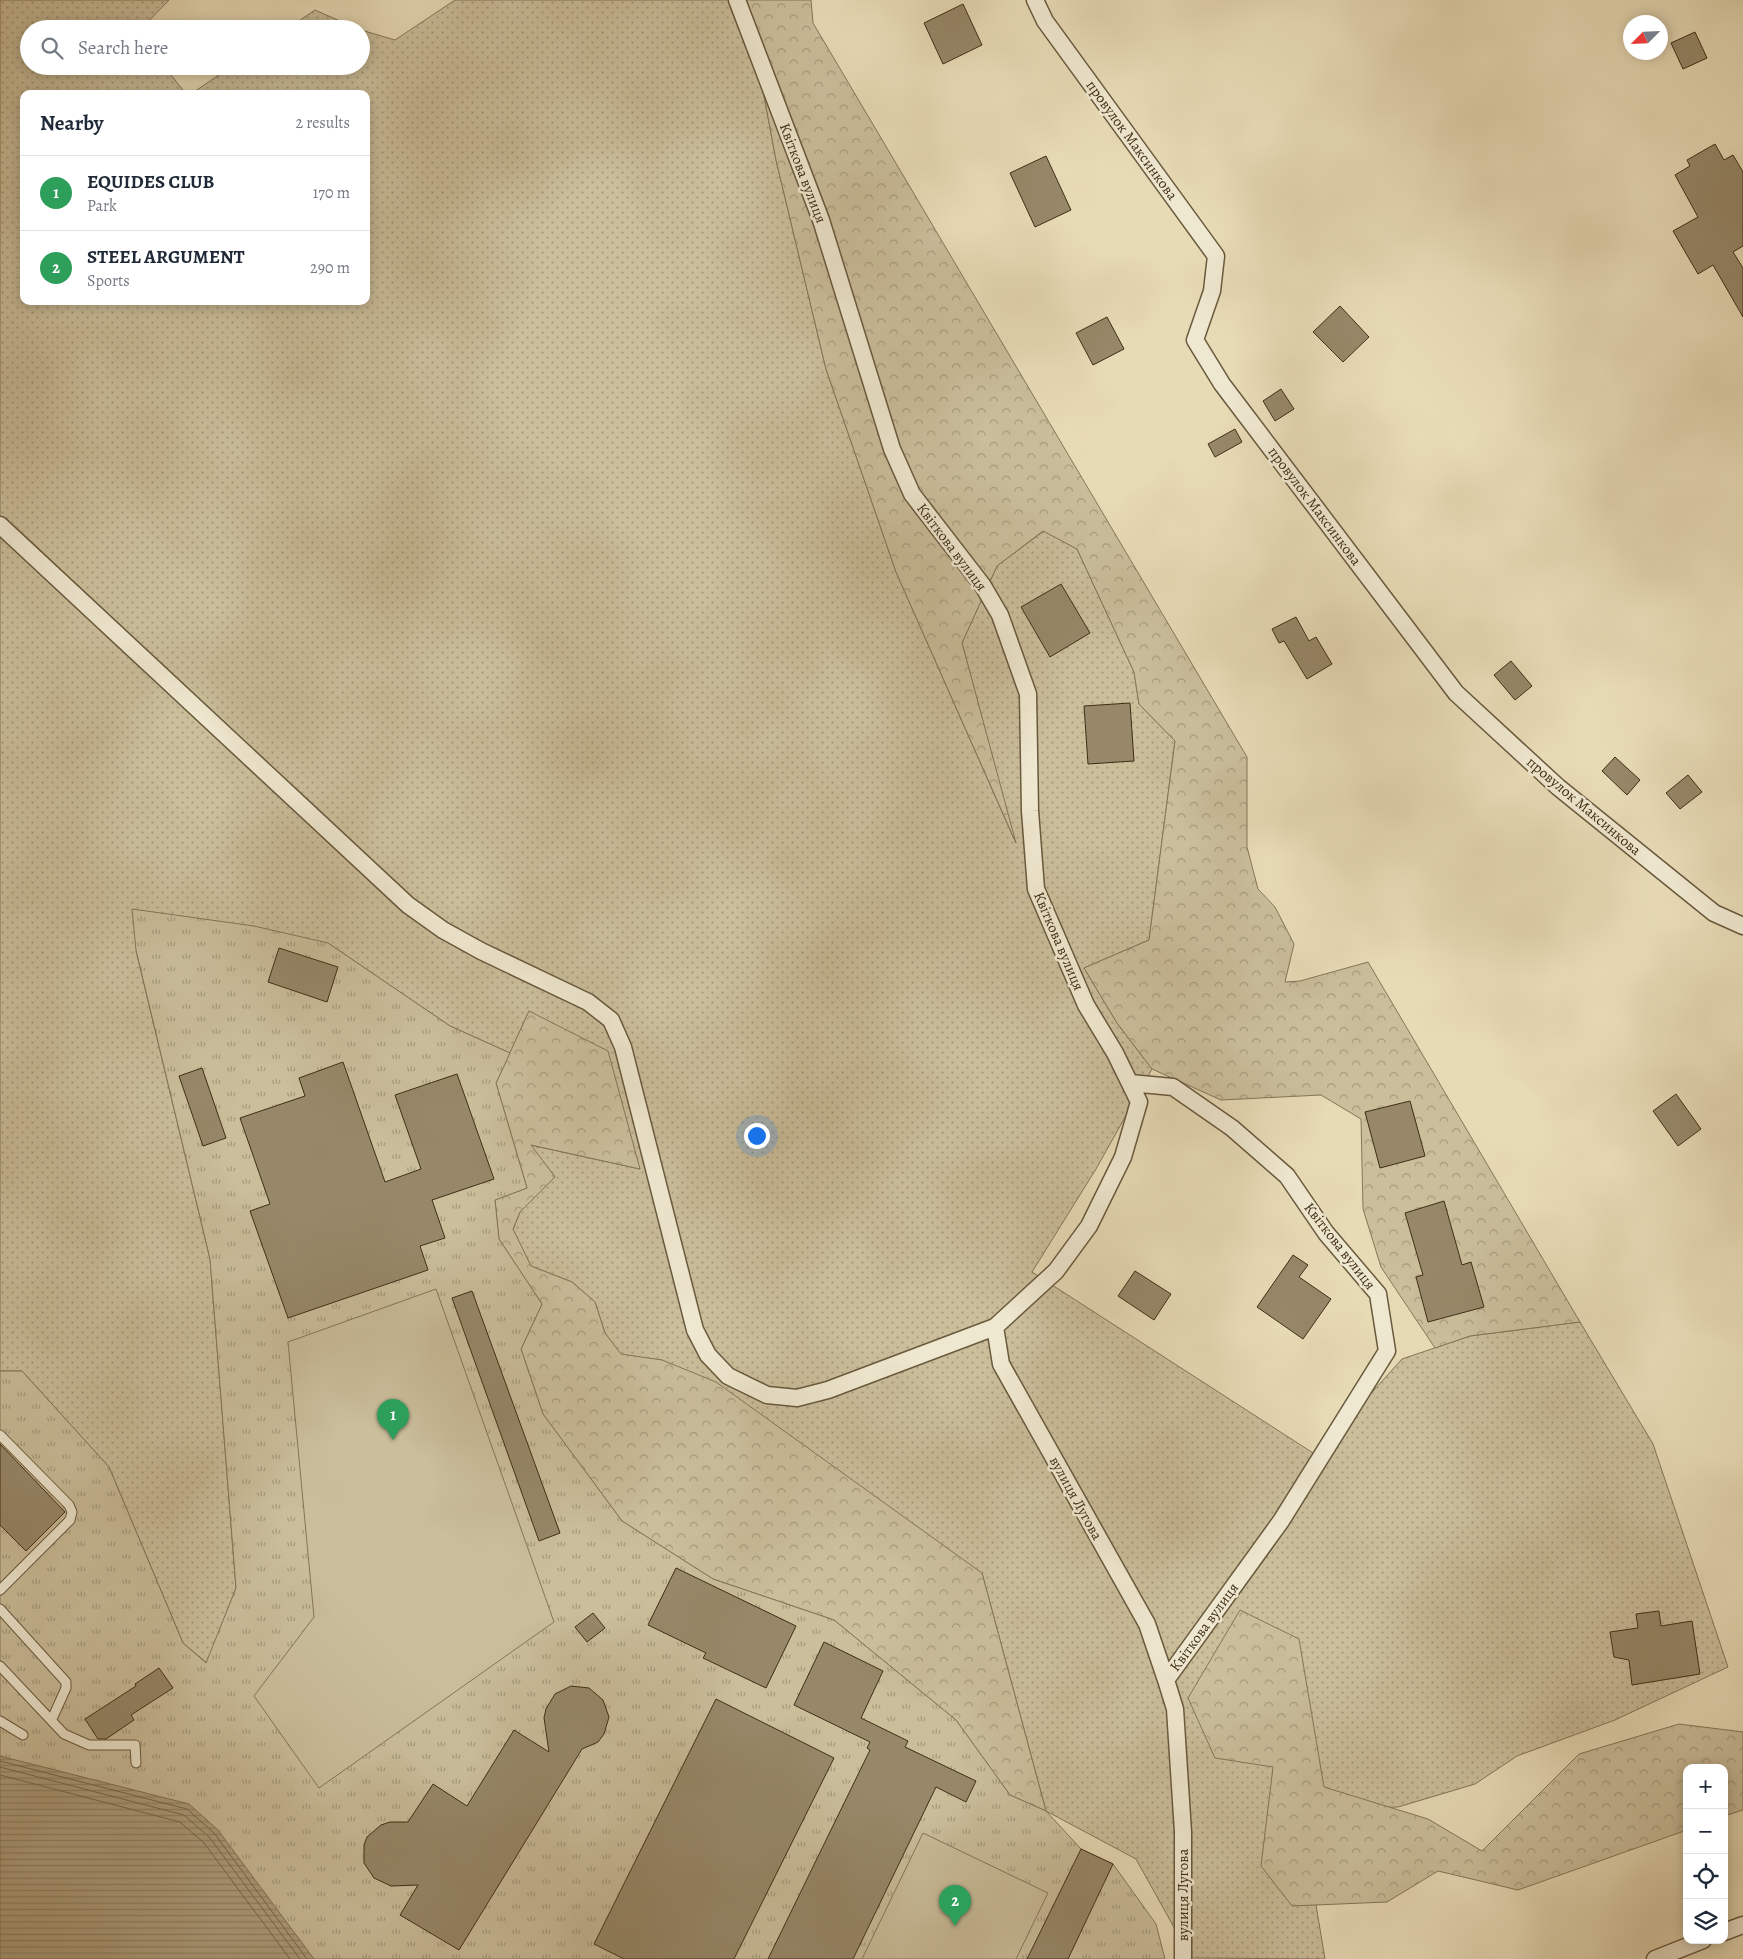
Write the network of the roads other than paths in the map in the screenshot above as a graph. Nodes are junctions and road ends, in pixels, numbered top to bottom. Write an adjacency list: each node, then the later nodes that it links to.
1 (737, 0): 5 (street, Квіткова вулиця)
2 (1035, 0): 4 (street, провулок Максинкова)
3 (0, 525): 6 (street)
4 (1743, 926)
5 (1130, 1083): 6 (street); 11 (street, Квіткова вулиця)
6 (995, 1327): 11 (street, вулиця Лугова)
7 (0, 1436): 8 (lane)
8 (0, 1590)
9 (0, 1608): 12 (lane)
10 (0, 1666): 12 (lane)
11 (1166, 1680): 19 (street, вулиця Лугова)
12 (52, 1719): 15 (lane)
13 (0, 1721): 14 (lane)
14 (22, 1735)
15 (136, 1763)
16 (1743, 1925): 17 (street)
17 (1728, 1931)
18 (1693, 1944): 20 (street)
19 (1183, 1959)
20 (1655, 1959)

